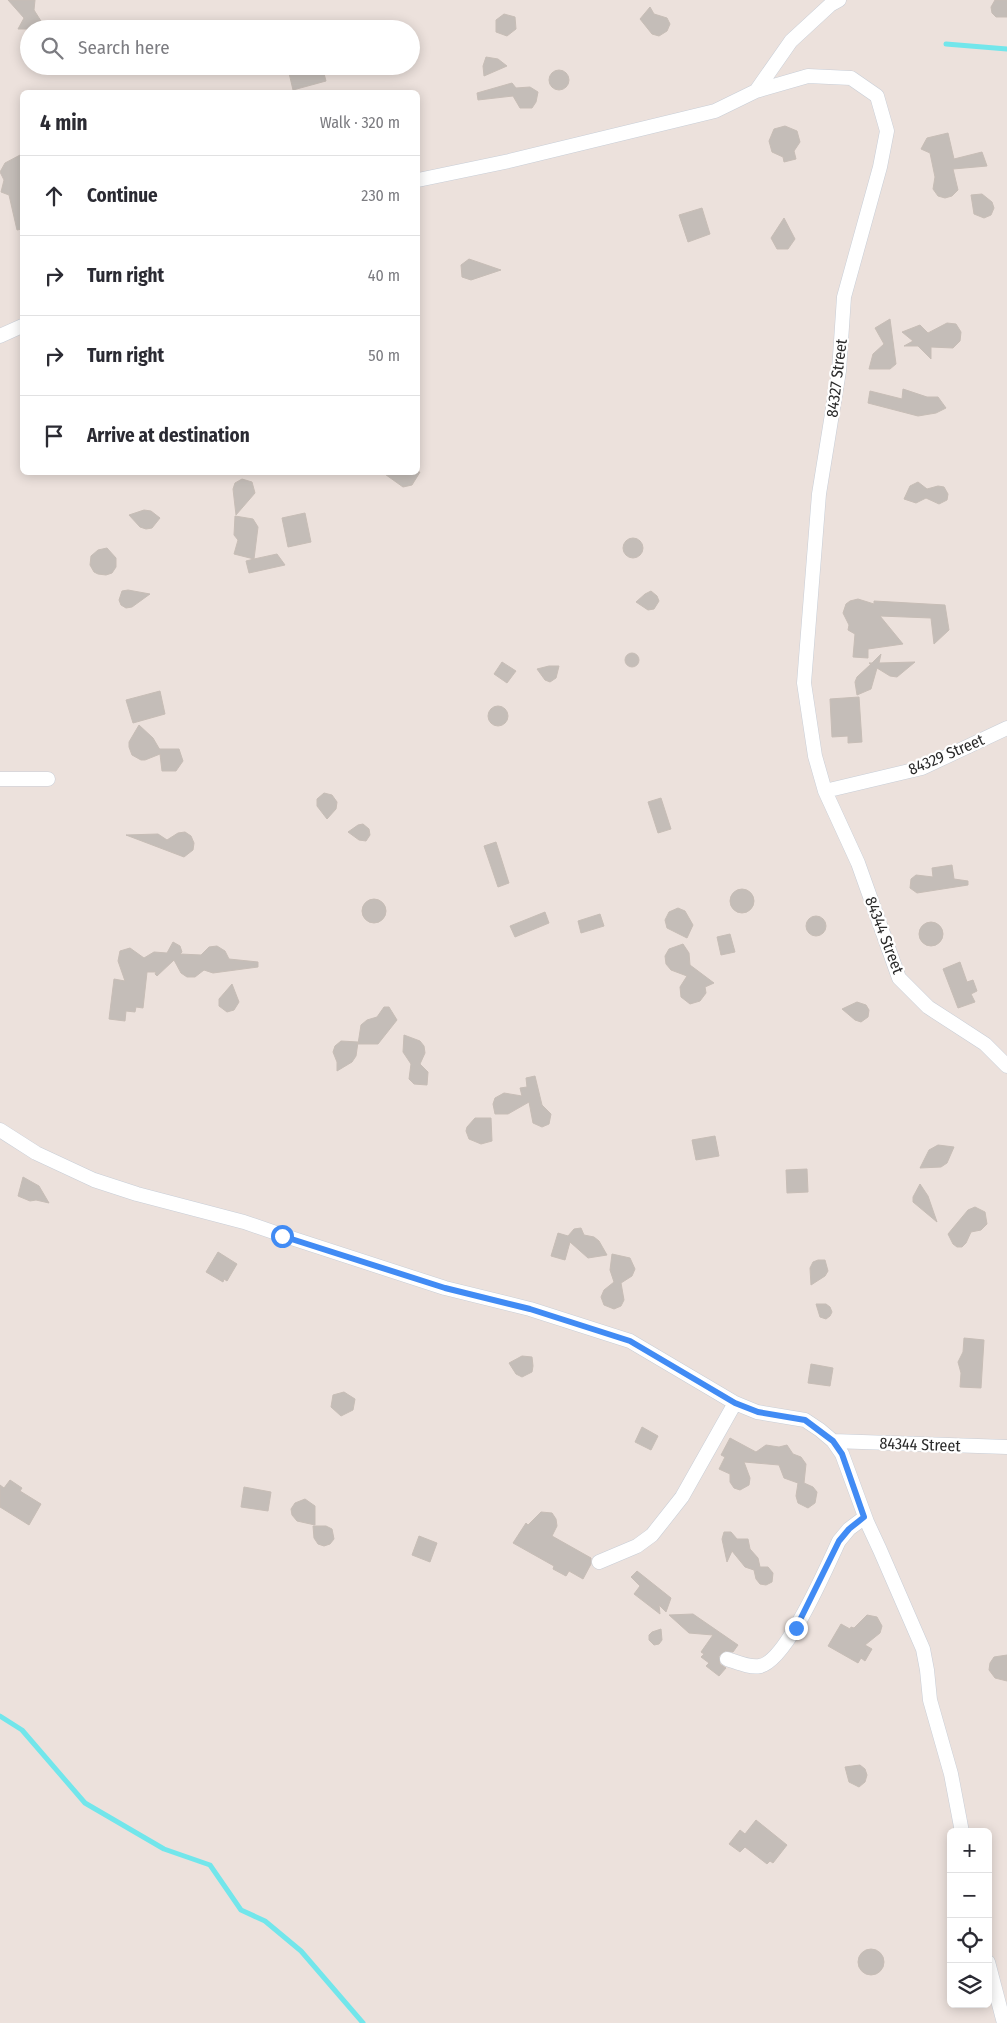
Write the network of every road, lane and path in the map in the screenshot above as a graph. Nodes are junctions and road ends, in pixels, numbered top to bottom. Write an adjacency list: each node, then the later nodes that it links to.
1 (839, 0): 2 (street)
2 (756, 90): 3 (street, 84327 Street); 9 (street, 84327 Street)
3 (420, 180)
4 (20, 327): 5 (street)
5 (0, 336)
6 (1007, 728): 9 (street, 84329 Street)
7 (0, 779): 8 (street)
8 (48, 779)
9 (825, 792): 10 (street, 84344 Street)
10 (1007, 1066)
11 (0, 1130): 12 (street)
12 (735, 1403): 13 (street); 16 (street)
13 (833, 1441): 14 (street, 84344 Street); 15 (street)
14 (1007, 1447)
15 (864, 1517): 17 (street); 18 (street)
16 (599, 1562)
17 (727, 1659)
18 (961, 1828)
19 (988, 1963): 20 (street)
20 (1004, 2023)

